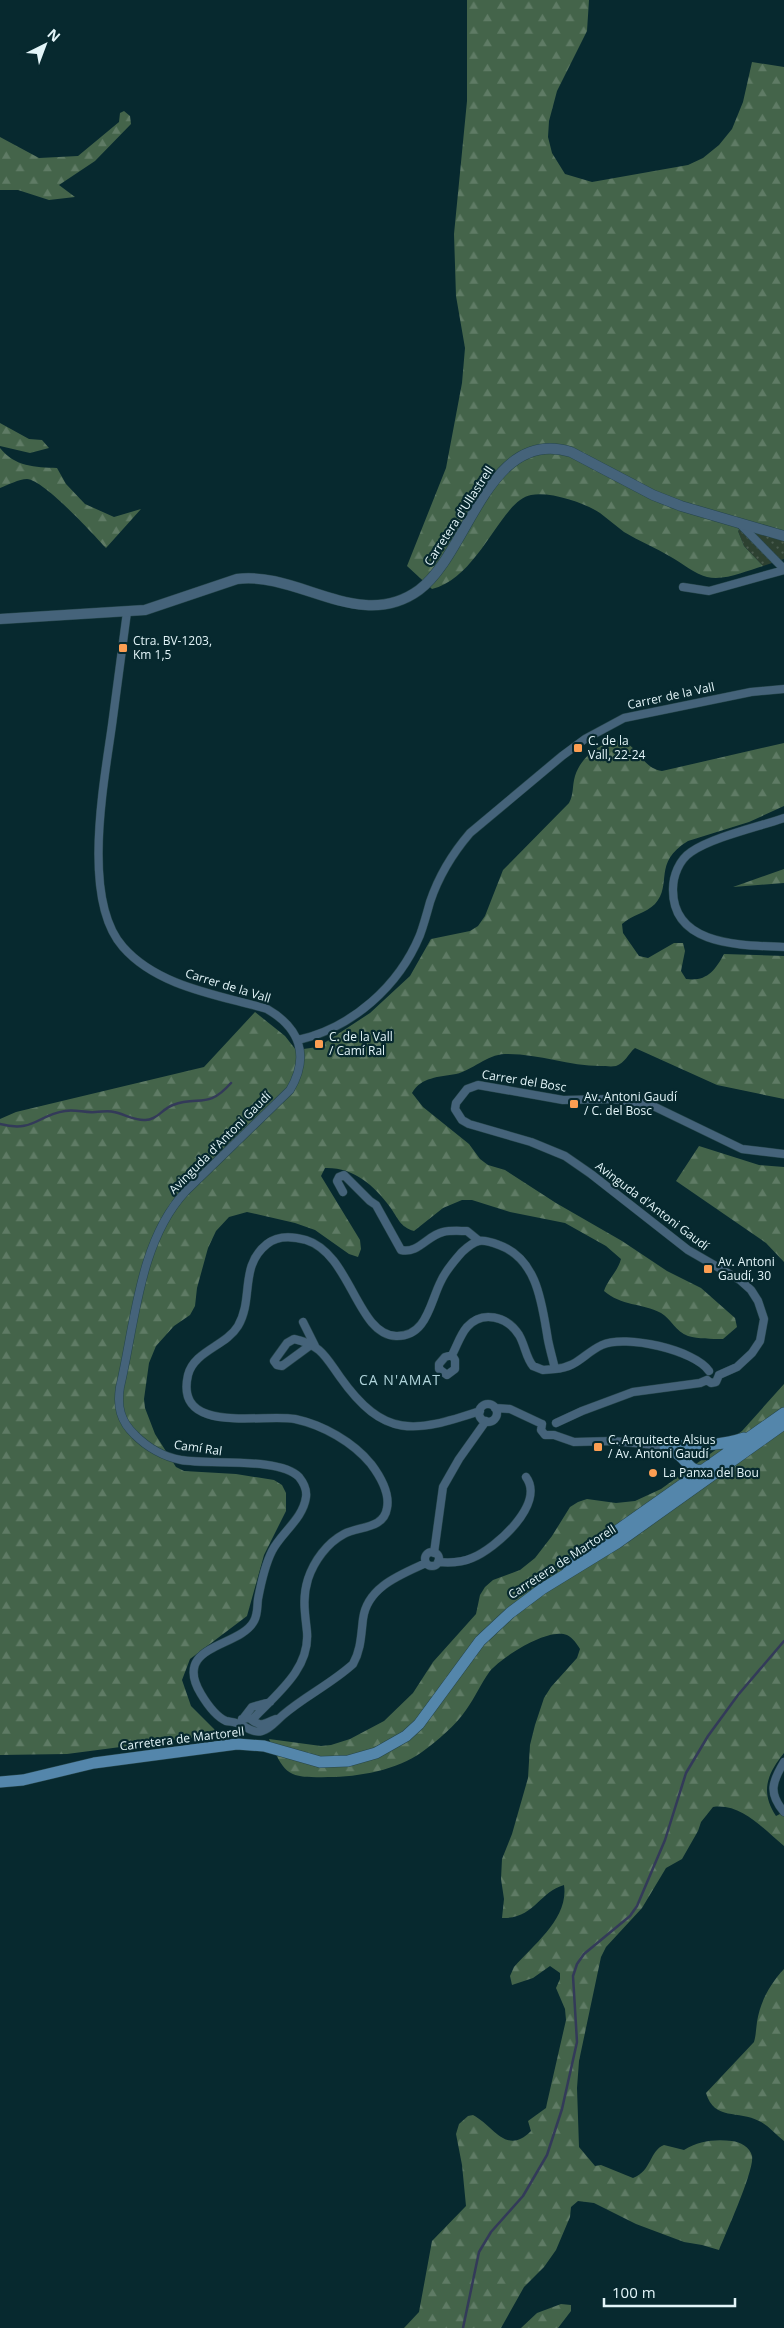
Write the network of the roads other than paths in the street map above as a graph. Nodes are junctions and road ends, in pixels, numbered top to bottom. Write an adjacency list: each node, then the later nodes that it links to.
1 (741, 525): 2 (street, Carretera d'Ullastrell); 3 (street); 5 (street, Carretera d'Ullastrell)
2 (784, 536)
3 (784, 570): 4 (street)
4 (683, 587)
5 (127, 612): 6 (street, Carretera d'Ullastrell); 10 (street, Carrer de la Vall)
6 (0, 619)
7 (784, 689): 10 (street, Carrer de la Vall)
8 (784, 818): 9 (street)
9 (784, 947)
10 (298, 1040): 17 (street, Avinguda d'Antoni Gaudí)
11 (462, 1120): 12 (street, Carrer del Bosc); 21 (street, Avinguda d'Antoni Gaudí)
12 (784, 1154)
13 (343, 1192): 14 (street)
14 (478, 1240): 19 (street); 44 (street)
15 (303, 1322): 16 (street)
16 (313, 1345): 16 (street); 24 (street)
17 (128, 1350): 47 (street, Camí Ral)
18 (452, 1355): 19 (street)
19 (555, 1369): 20 (street)
20 (709, 1371): 21 (street); 22 (street)
21 (719, 1375): 22 (street)
22 (707, 1380): 27 (street)
23 (496, 1408): 24 (street); 26 (street); 28 (street)
24 (480, 1411): 26 (street)
25 (784, 1413): 30 (main road)
26 (486, 1421): 40 (street)
27 (556, 1423): 28 (street); 31 (street)
28 (542, 1424): 31 (street)
29 (784, 1424): 34 (main road, Carretera de Martorell)
30 (755, 1434): 32 (main road); 36 (main road)
31 (554, 1435): 33 (street)
32 (696, 1445): 33 (main road); 35 (main road); 36 (main road)
33 (665, 1446): 35 (main road)
34 (732, 1461): 36 (main road); 38 (main road, Carretera de Martorell)
35 (685, 1462): 36 (main road); 39 (main road)
36 (706, 1470): 38 (main road); 39 (main road)
37 (526, 1477): 41 (street)
38 (689, 1492): 43 (main road, Carretera de Martorell)
39 (660, 1499): 43 (main road)
40 (434, 1553): 41 (street); 42 (street)
41 (438, 1562): 42 (street)
42 (426, 1563): 45 (street)
43 (542, 1589): 49 (main road, Carretera de Martorell)
44 (270, 1702): 46 (street); 47 (street)
45 (281, 1717): 46 (street); 47 (street)
46 (252, 1720): 47 (street)
47 (242, 1722)
48 (784, 1762): 50 (street)
49 (0, 1782)
50 (784, 1812)

